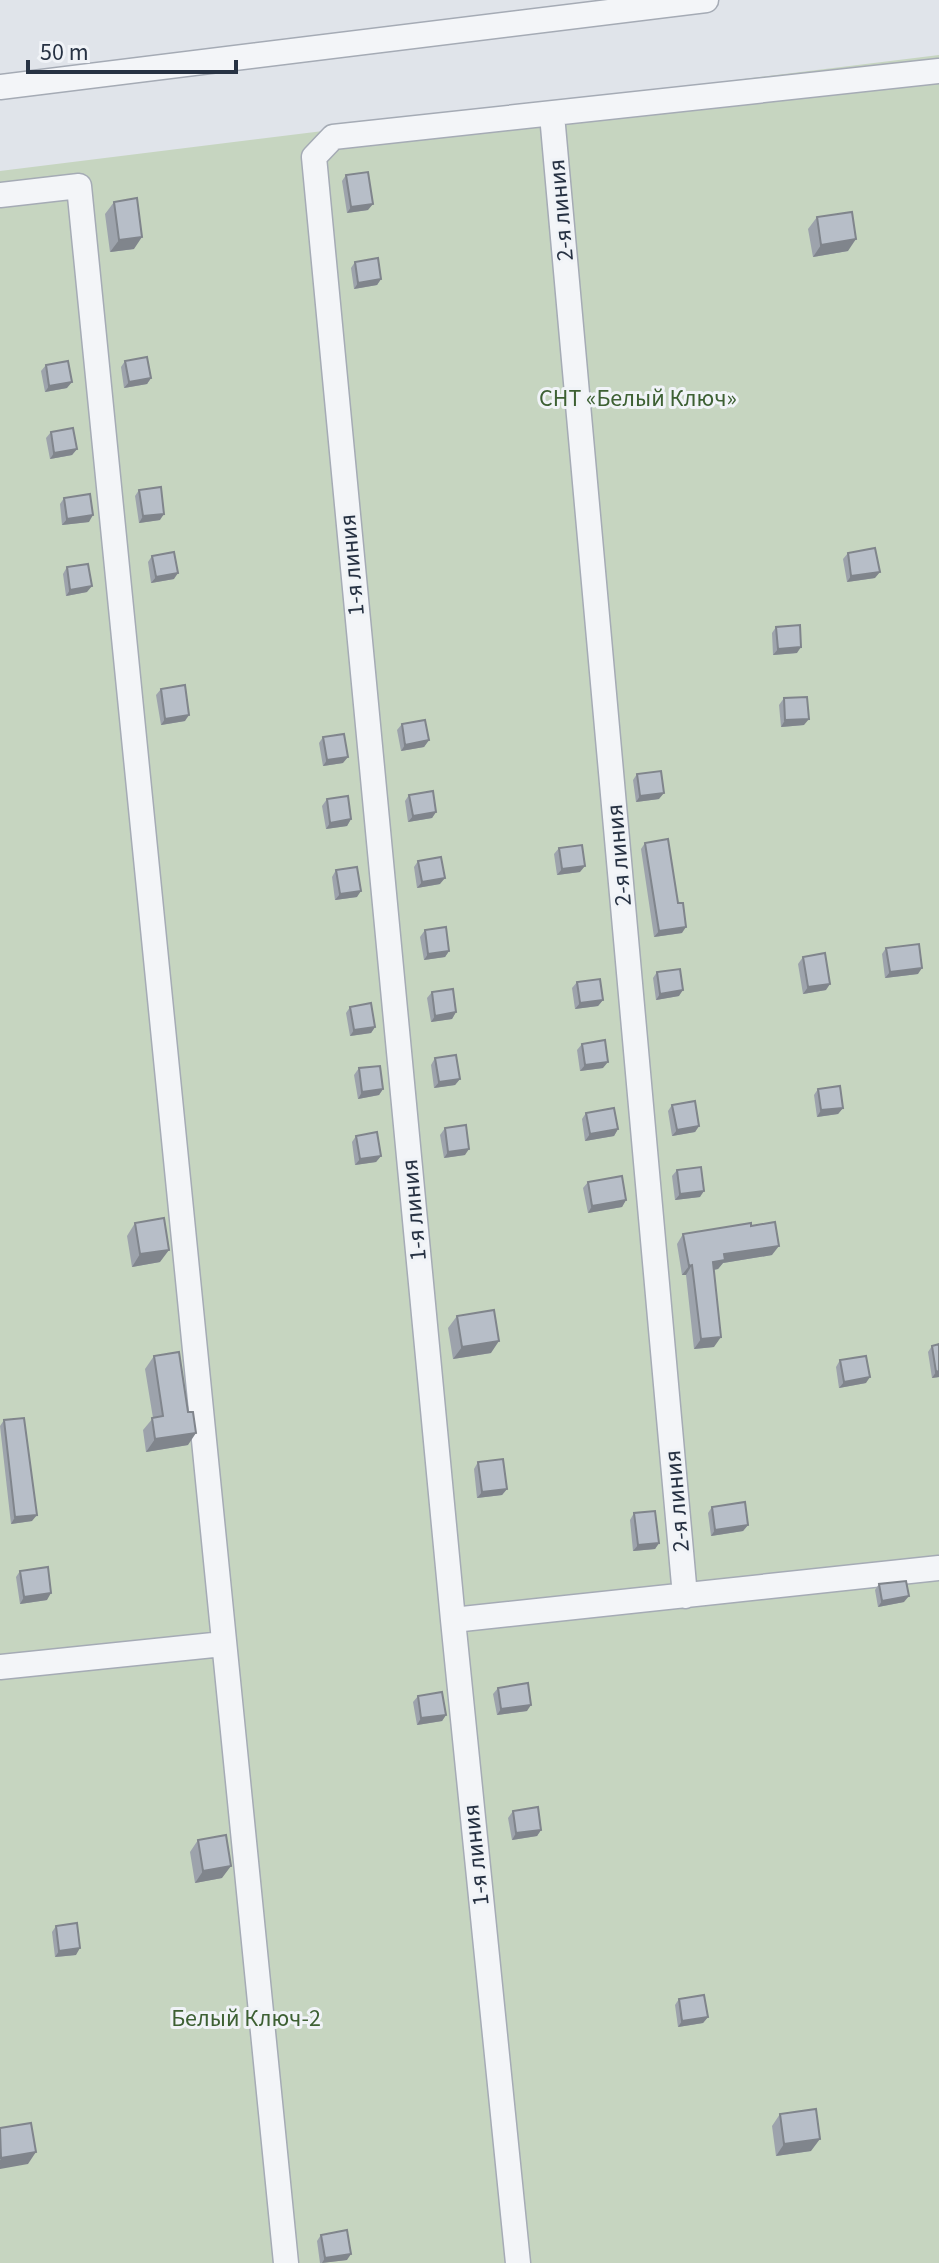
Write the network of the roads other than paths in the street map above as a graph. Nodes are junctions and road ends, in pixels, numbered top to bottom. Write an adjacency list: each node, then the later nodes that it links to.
1 (706, 0): 3 (street)
2 (939, 71): 4 (street)
3 (0, 87)
4 (552, 115): 7 (street, 2-я линия); 8 (street, 1-я линия)
5 (0, 195): 9 (street)
6 (939, 1568): 7 (street)
7 (685, 1596): 8 (street)
8 (453, 1620): 12 (street, 1-я линия)
9 (223, 1644): 10 (street); 11 (street)
10 (0, 1667)
11 (286, 2263)
12 (518, 2263)

